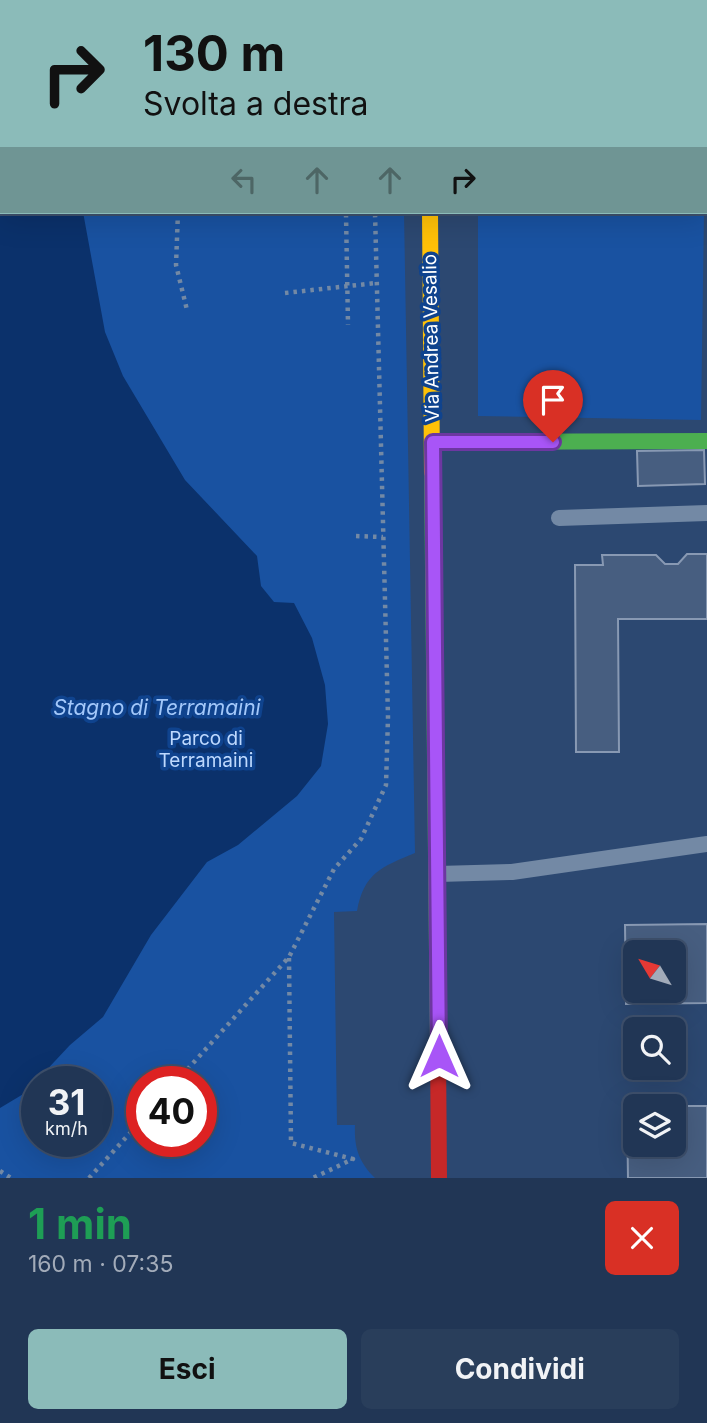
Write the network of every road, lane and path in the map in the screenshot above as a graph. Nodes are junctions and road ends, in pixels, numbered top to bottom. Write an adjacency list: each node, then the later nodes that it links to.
1 (178, 214): 8 (path)
2 (346, 214): 6 (path)
3 (375, 214): 5 (path)
4 (430, 214): 11 (street, Via Andrea Vesalio)
5 (376, 283): 6 (path); 15 (path)
6 (347, 284): 7 (path); 9 (path)
7 (285, 293)
8 (187, 310)
9 (348, 326)
10 (707, 441): 11 (street)
11 (433, 442): 17 (street, Via Andrea Vesalio)
12 (707, 513): 13 (lane)
13 (559, 518)
14 (356, 536): 15 (path)
15 (383, 537): 18 (path)
16 (707, 844): 17 (lane)
17 (438, 874): 25 (street, Via Andrea Vesalio)
18 (289, 957): 19 (path); 24 (path)
19 (190, 1066)
20 (126, 1137): 23 (path)
21 (0, 1171): 22 (path)
22 (11, 1178)
23 (89, 1178)
24 (313, 1178)
25 (439, 1178)

